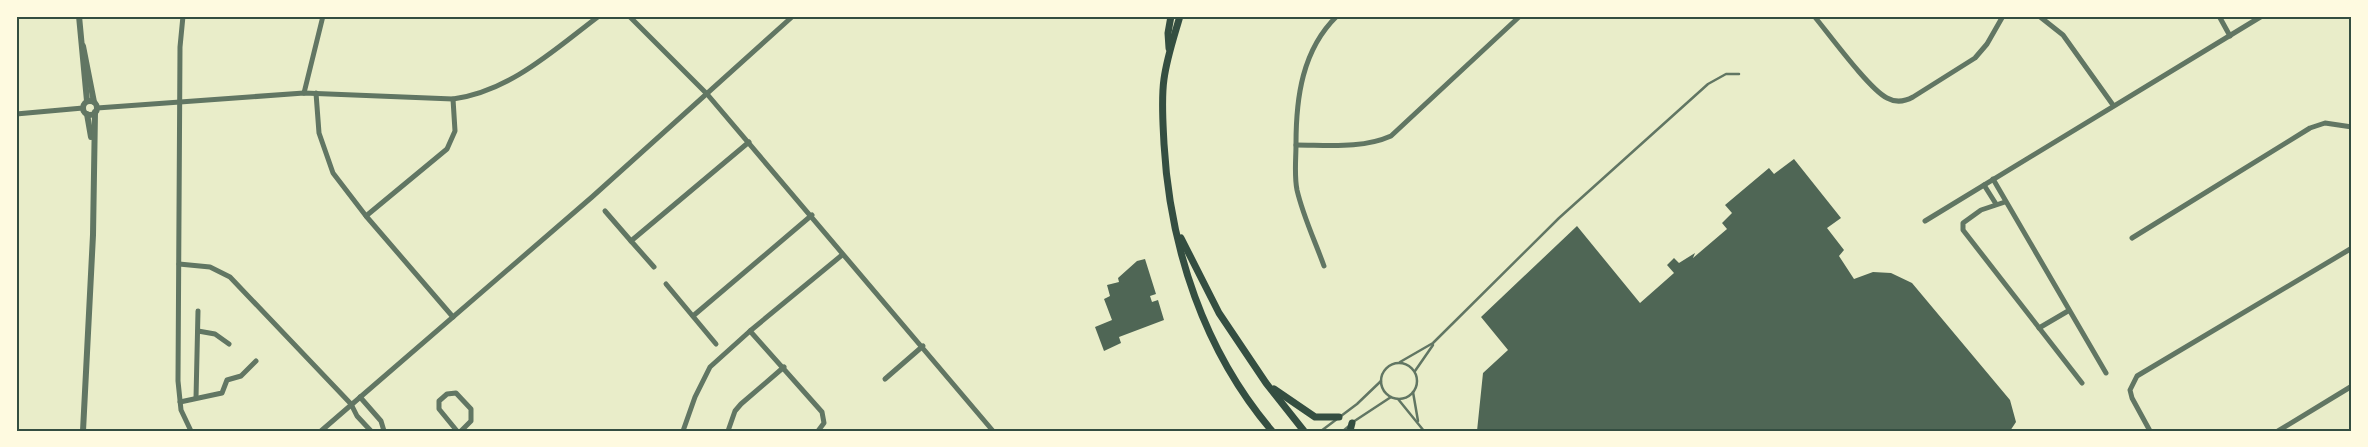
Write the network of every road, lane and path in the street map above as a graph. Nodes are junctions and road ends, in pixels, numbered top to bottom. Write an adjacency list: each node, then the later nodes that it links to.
1 (79, 16): 24 (street)
2 (183, 16): 23 (street)
3 (323, 16): 19 (street)
4 (599, 16): 22 (street)
5 (629, 16): 21 (street)
6 (793, 16): 21 (street)
7 (1171, 16): 17 (main road)
8 (1180, 16): 17 (main road)
9 (1337, 16): 31 (street)
10 (1520, 16): 31 (street)
11 (1814, 16): 12 (street)
12 (2003, 16)
13 (2039, 16): 25 (street)
14 (2219, 16): 16 (street)
15 (2262, 16): 16 (street)
16 (2230, 36): 25 (street)
17 (1169, 49): 41 (main road)
18 (1739, 74): 57 (lane)
19 (304, 93): 20 (street); 23 (street)
20 (316, 94): 22 (street); 39 (street)
21 (708, 94): 30 (street); 53 (street)
22 (454, 99): 39 (street)
23 (179, 101): 24 (street); 46 (street)
24 (93, 106): 26 (street); 28 (street); 32 (street)
25 (2113, 106): 33 (street)
26 (83, 108): 27 (street); 28 (street)
27 (16, 114)
28 (87, 114): 32 (street)
29 (2352, 127): 42 (street)
30 (749, 142): 38 (street); 43 (street)
31 (1296, 145): 47 (street)
32 (94, 153): 82 (street)
33 (1993, 179): 34 (street); 35 (street)
34 (1984, 185): 36 (street); 40 (street)
35 (2005, 202): 36 (street); 51 (street)
36 (1996, 204): 54 (street)
37 (606, 211): 43 (street)
38 (812, 215): 45 (street); 52 (street)
39 (366, 216): 53 (street)
40 (1925, 221)
41 (1178, 234): 69 (main road); 81 (main road)
42 (2132, 238)
43 (631, 241): 48 (street)
44 (2352, 248): 97 (street)
45 (842, 255): 55 (street); 60 (street)
46 (178, 264): 76 (street); 77 (street)
47 (1324, 266)
48 (654, 267)
49 (666, 284): 52 (street)
50 (198, 311): 56 (street)
51 (2068, 311): 54 (street); 65 (street)
52 (693, 316): 59 (street)
53 (454, 317): 72 (street)
54 (2039, 328): 68 (street)
55 (750, 331): 63 (street); 89 (street)
56 (198, 332): 58 (street); 74 (street)
57 (1433, 343): 62 (lane); 64 (lane)
58 (229, 344)
59 (716, 344)
60 (923, 346): 66 (street); 92 (street)
61 (256, 361): 74 (street)
62 (1400, 362): 64 (lane); 67 (lane)
63 (784, 368): 90 (street); 91 (street)
64 (1415, 372): 71 (lane)
65 (2106, 373)
66 (885, 379)
67 (1381, 381): 73 (lane); 78 (lane)
68 (2082, 382)
69 (1266, 383): 78 (main road); 93 (main road)
70 (2352, 386): 98 (street)
71 (1413, 392): 75 (lane); 79 (lane)
72 (360, 397): 77 (street); 86 (street)
73 (1392, 397): 75 (lane); 80 (lane)
74 (196, 398): 76 (street)
75 (1397, 399): 79 (lane)
76 (180, 402): 83 (street)
77 (351, 404): 84 (street); 85 (street)
78 (1339, 417): 94 (lane)
79 (1419, 423): 96 (lane)
80 (1351, 427): 95 (lane)
81 (1269, 428)
82 (83, 431)
83 (191, 431)
84 (320, 431)
85 (371, 431)
86 (384, 431)
87 (457, 431): 88 (street)
88 (461, 431)
89 (683, 431)
90 (728, 431)
91 (818, 431)
92 (993, 431)
93 (1304, 431)
94 (1321, 431)
95 (1343, 431)
96 (1424, 431)
97 (2150, 431)
98 (2278, 431)

